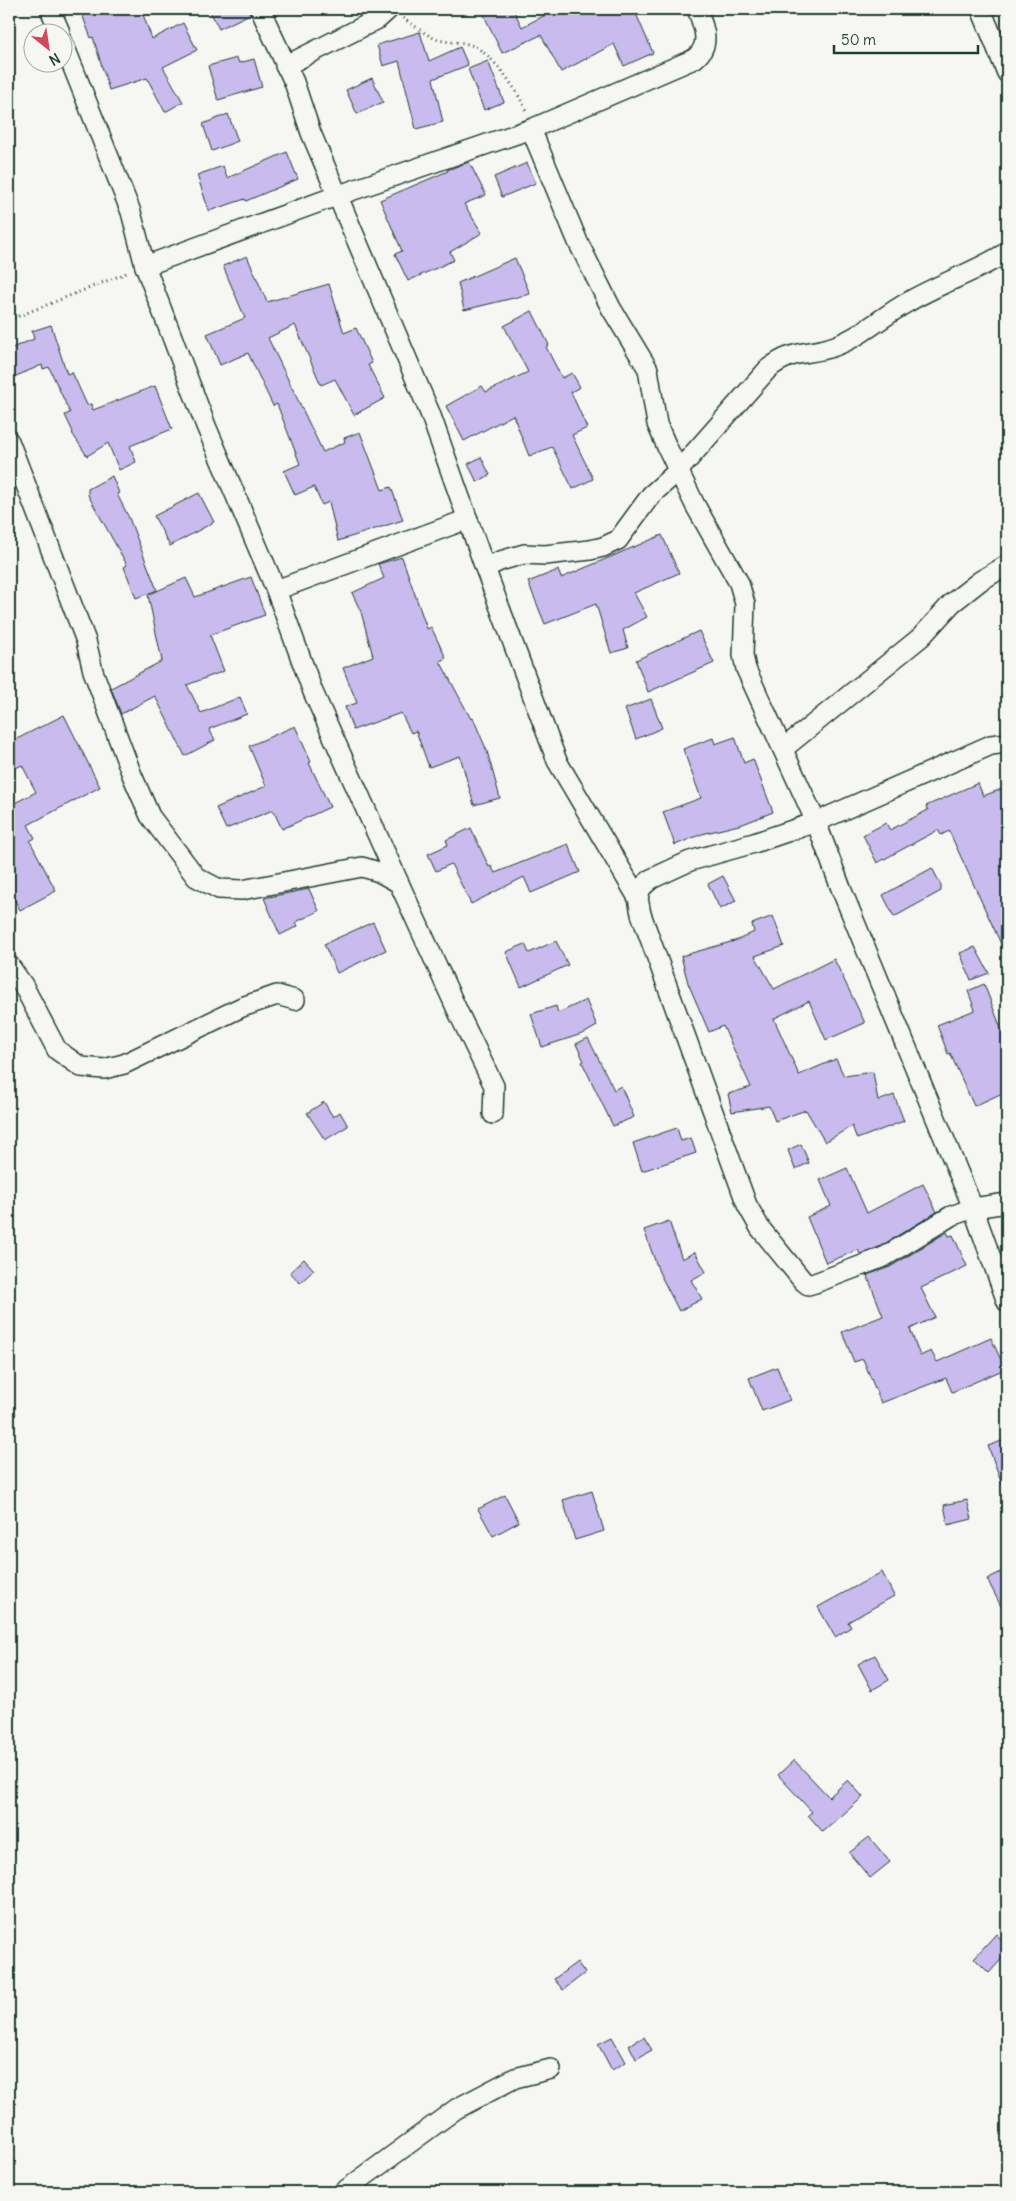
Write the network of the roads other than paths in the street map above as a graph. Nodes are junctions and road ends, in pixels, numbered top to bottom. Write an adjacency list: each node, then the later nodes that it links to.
1 (50, 9): 6 (street)
2 (260, 9): 8 (street)
3 (697, 9): 10 (street)
4 (981, 9): 9 (street)
5 (393, 11): 8 (street)
6 (56, 22)
7 (72, 65): 13 (street)
8 (285, 66): 11 (street)
9 (1007, 72)
10 (531, 129): 11 (street); 15 (street)
11 (339, 195): 13 (street); 16 (street)
12 (1007, 252): 15 (street)
13 (145, 266): 19 (street)
14 (9, 441): 23 (street)
15 (679, 470): 18 (street); 21 (street)
16 (468, 519): 18 (street); 19 (street)
17 (1007, 565): 21 (street)
18 (485, 568): 24 (street)
19 (276, 590): 23 (street)
20 (1007, 743): 22 (street)
21 (784, 748): 22 (street)
22 (816, 822): 24 (street); 29 (street)
23 (400, 883): 27 (street)
24 (638, 898): 29 (street)
25 (9, 965): 26 (street)
26 (295, 1000)
27 (493, 1114)
28 (1007, 1203): 29 (street)
29 (973, 1208): 30 (street)
30 (1007, 1302)
31 (551, 2069): 32 (street)
32 (343, 2192)

